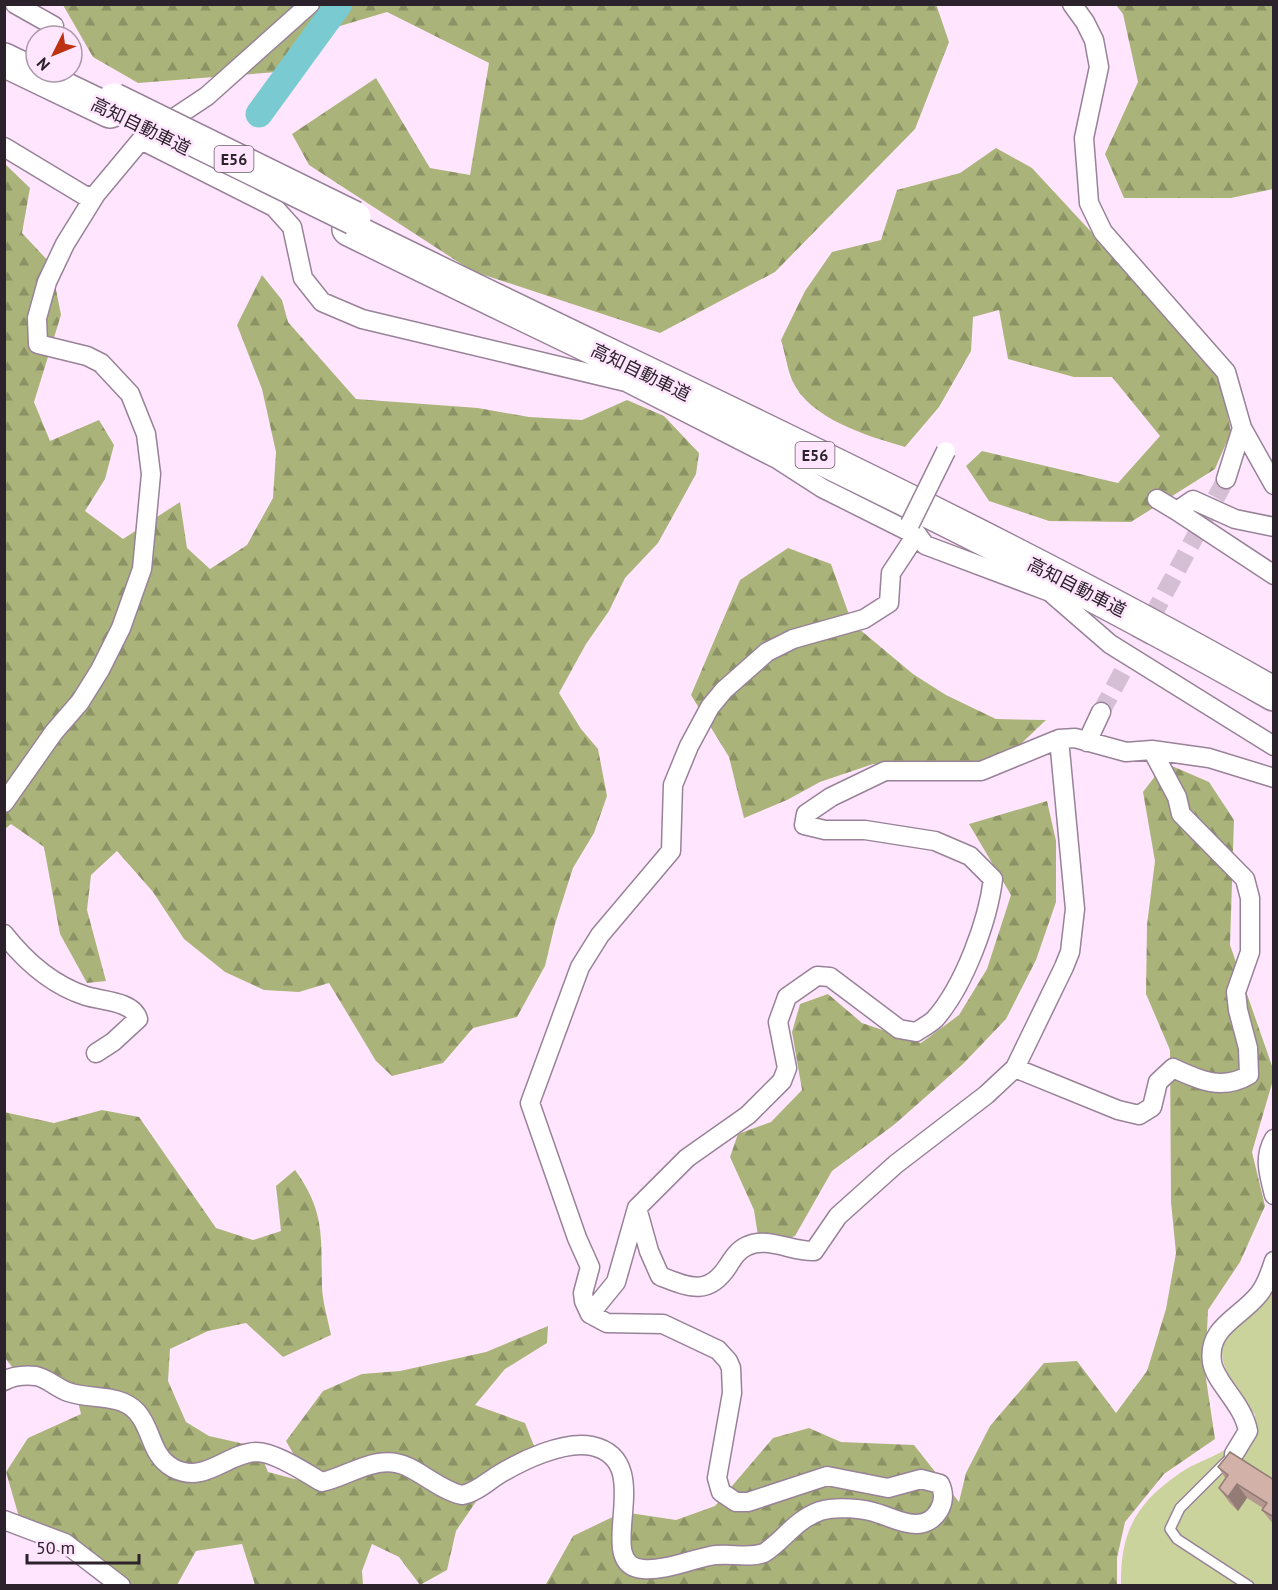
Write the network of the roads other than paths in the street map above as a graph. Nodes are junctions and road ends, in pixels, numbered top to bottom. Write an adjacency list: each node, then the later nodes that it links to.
1 (15, 4): 4 (street)
2 (310, 4): 10 (street)
3 (1072, 4): 14 (street)
4 (50, 24)
5 (4, 44): 6 (highway)
6 (24, 54)
7 (4, 60): 9 (highway, 高知自動車道 / E56)
8 (78, 84): 9 (highway, 高知自動車道 / E56)
9 (112, 105): 13 (highway, 高知自動車道 / E56)
10 (141, 140): 12 (street); 21 (street)
11 (4, 147): 12 (street)
12 (96, 194): 31 (street)
13 (352, 224): 23 (highway, 高知自動車道 / E56); 24 (highway, 高知自動車道 / E56)
14 (1242, 428): 16 (street); 17 (street)
15 (946, 451): 21 (street, bridge)
16 (1226, 479)
17 (1274, 485)
18 (1157, 499): 19 (street)
19 (1177, 511): 20 (street); 22 (street)
20 (1274, 527)
21 (913, 530): 28 (street); 39 (street)
22 (1274, 575)
23 (1274, 678)
24 (1274, 694)
25 (1101, 712): 27 (street)
26 (1059, 739): 27 (street); 34 (street); 37 (street)
27 (1087, 742): 29 (street)
28 (1274, 746)
29 (1152, 750): 30 (street); 34 (street)
30 (1274, 778)
31 (4, 803)
32 (4, 934): 33 (street)
33 (96, 1053)
34 (1015, 1068): 37 (street)
35 (1274, 1140): 36 (street)
36 (1274, 1195)
37 (637, 1208): 39 (street)
38 (1274, 1261): 41 (street)
39 (590, 1314): 40 (street)
40 (4, 1381)
41 (1234, 1454): 44 (lane)
42 (6, 1521): 43 (street)
43 (121, 1586)
44 (1249, 1586)

